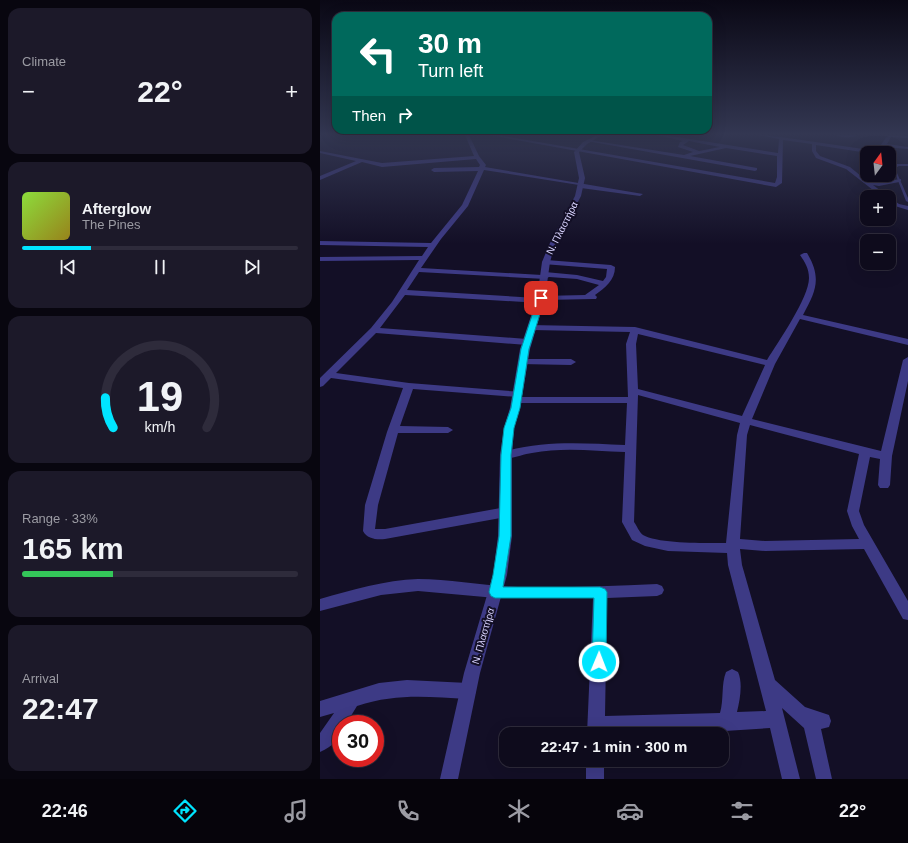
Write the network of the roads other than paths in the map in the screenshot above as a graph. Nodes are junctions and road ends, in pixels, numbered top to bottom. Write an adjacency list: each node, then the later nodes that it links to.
1 (336, 171): 9 (street)
2 (480, 171): 19 (street)
3 (502, 171): 12 (street)
4 (580, 171): 12 (street, Ν. Πλαστήρα)
5 (698, 171): 6 (street)
6 (780, 171)
7 (852, 171): 11 (street)
8 (896, 171): 10 (lane)
9 (320, 178)
10 (899, 180): 11 (street); 15 (lane)
11 (869, 183): 13 (street)
12 (581, 185): 14 (street); 23 (street, Ν. Πλαστήρα)
13 (876, 190)
14 (640, 194)
15 (908, 201)
16 (896, 204): 17 (street)
17 (908, 208)
18 (320, 243): 19 (street)
19 (433, 245): 21 (street)
20 (804, 255): 31 (street)
21 (425, 258): 22 (street); 24 (street)
22 (320, 259)
23 (546, 262): 25 (street, Ν. Πλαστήρα); 26 (street)
24 (416, 270): 25 (street); 27 (street)
25 (545, 276): 26 (street); 30 (street, Ν. Πλαστήρα)
26 (604, 284): 29 (street)
27 (402, 292): 30 (street); 33 (street)
28 (599, 296): 29 (street)
29 (587, 297): 30 (street)
30 (540, 300): 32 (street, Ν. Πλαστήρα)
31 (798, 316): 36 (street); 40 (street)
32 (532, 327): 34 (street); 35 (street, Ν. Πλαστήρα)
33 (374, 330): 35 (street); 41 (street)
34 (635, 330): 40 (street); 44 (street)
35 (527, 342): 38 (street, Ν. Πλαστήρα)
36 (908, 342)
37 (908, 360): 52 (street)
38 (522, 362): 39 (street); 45 (street, Ν. Πλαστήρα)
39 (571, 362)
40 (770, 364): 46 (street)
41 (329, 375): 42 (street); 43 (street)
42 (320, 384)
43 (409, 386): 45 (street); 47 (street)
44 (633, 396): 45 (street); 46 (street); 49 (street)
45 (517, 397): 51 (street, Ν. Πλαστήρα)
46 (746, 421): 50 (street); 56 (street)
47 (394, 429): 48 (street); 54 (street)
48 (448, 430)
49 (631, 449): 51 (street); 56 (street)
50 (865, 452): 52 (street); 55 (street)
51 (506, 455): 54 (street, Ν. Πλαστήρα)
52 (886, 456): 53 (street)
53 (884, 486)
54 (506, 512): 58 (street, Ν. Πλαστήρα)
55 (868, 544): 56 (street); 61 (street)
56 (733, 546): 63 (street)
57 (657, 590): 59 (street)
58 (495, 592): 59 (street); 60 (street); 64 (street, Ν. Πλαστήρα)
59 (600, 592): 71 (street)
60 (320, 605)
61 (908, 614)
62 (732, 677): 69 (street)
63 (768, 685): 67 (street); 68 (street)
64 (468, 691): 65 (street); 76 (street, Ν. Πλαστήρα)
65 (352, 699): 66 (street); 73 (street)
66 (320, 709)
67 (800, 714): 70 (street); 75 (street)
68 (776, 719): 69 (street); 78 (street)
69 (726, 721): 72 (street)
70 (823, 721)
71 (596, 727)
72 (634, 727)
73 (320, 742)
74 (595, 767): 77 (street)
75 (824, 777)
76 (449, 779)
77 (595, 779)
78 (791, 779)

